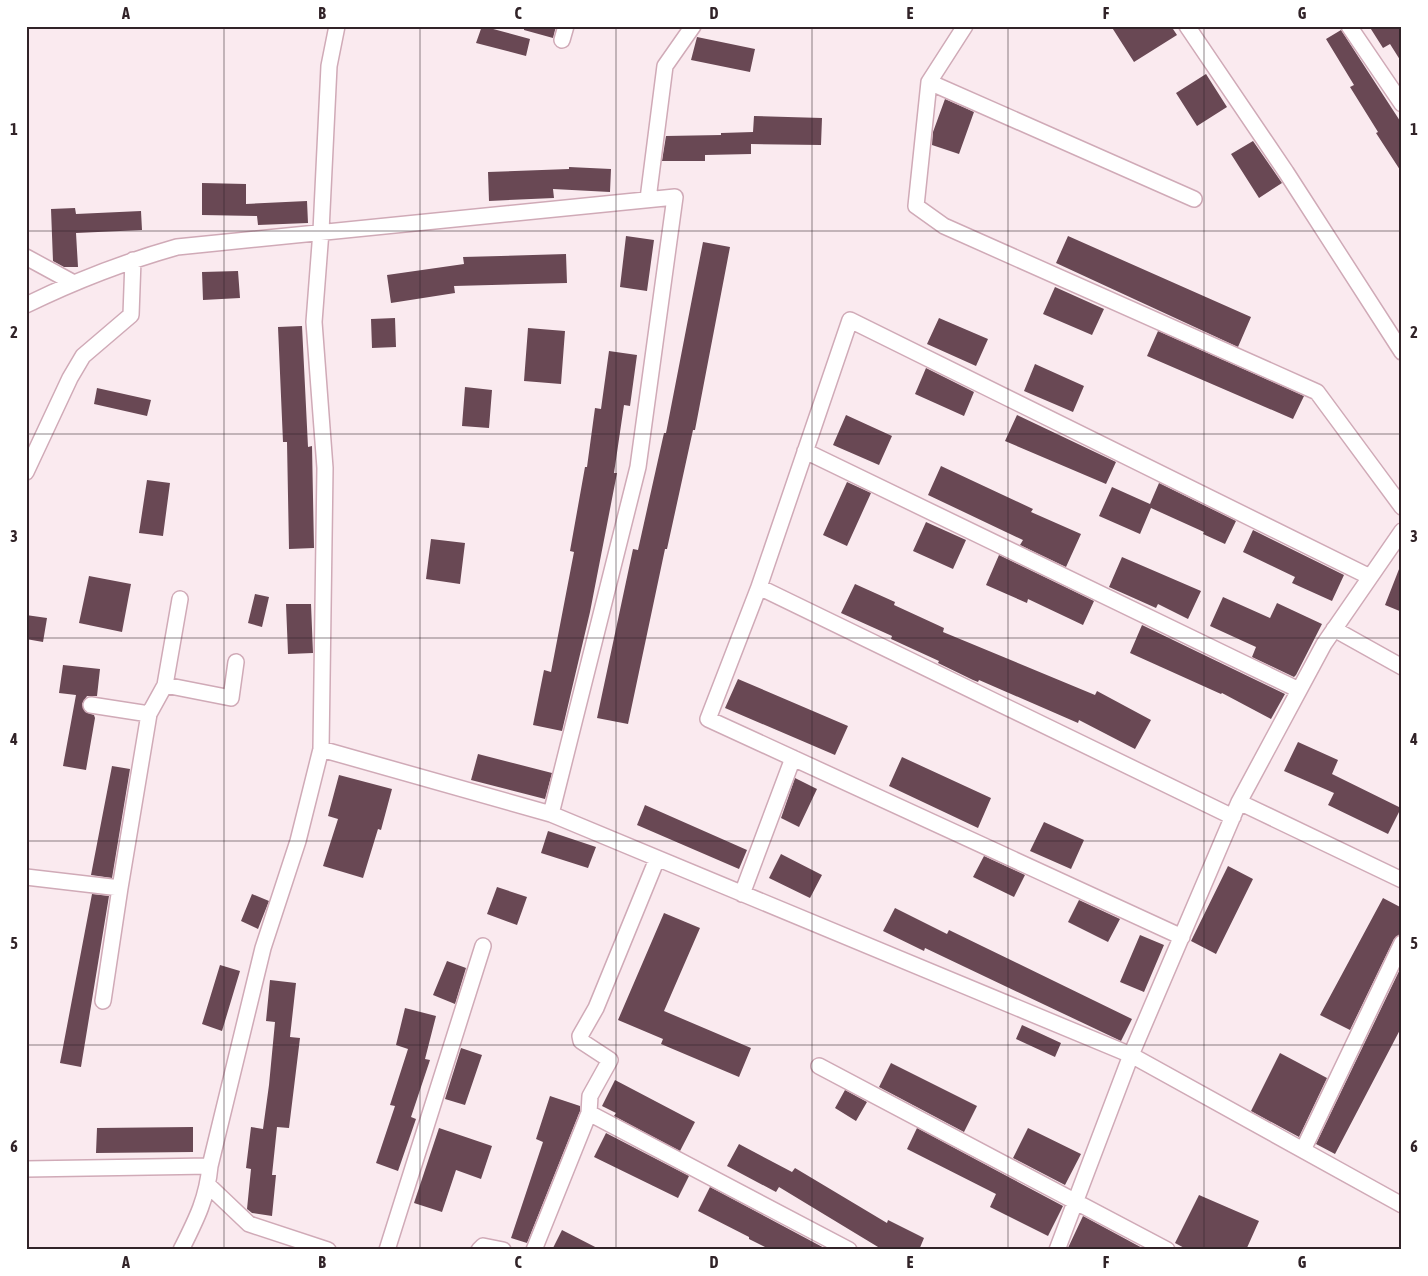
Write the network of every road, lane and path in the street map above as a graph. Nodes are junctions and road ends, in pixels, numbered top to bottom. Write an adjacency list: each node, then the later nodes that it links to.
1 (337, 26): 10 (street)
2 (693, 26): 8 (street)
3 (965, 26): 6 (street)
4 (1187, 26): 15 (street)
5 (1350, 26): 7 (street)
6 (929, 82): 9 (street); 18 (street)
7 (1402, 104)
8 (648, 199): 10 (street); 33 (street)
9 (1194, 200)
10 (321, 232): 12 (street); 30 (street)
11 (26, 257): 13 (street)
12 (133, 260): 13 (street); 17 (street)
13 (72, 282): 14 (street)
14 (26, 305)
15 (1402, 352)
16 (805, 451): 20 (street); 21 (street); 27 (street)
17 (26, 472)
18 (1402, 507)
19 (1402, 531): 20 (street)
20 (1370, 577): 23 (street)
21 (759, 587): 31 (street); 34 (street)
22 (180, 599): 26 (street)
23 (1334, 629): 25 (street); 27 (street)
24 (236, 662): 26 (street)
25 (1402, 667)
26 (166, 685): 29 (street)
27 (1299, 690): 32 (street)
28 (91, 705): 29 (street)
29 (149, 714): 38 (street)
30 (321, 749): 33 (street); 48 (street)
31 (793, 758): 39 (street); 40 (street)
32 (1239, 802): 34 (street); 37 (street)
33 (551, 814): 35 (street)
34 (1233, 817): 40 (street)
35 (657, 859): 39 (street); 46 (street)
36 (26, 877): 38 (street)
37 (1402, 880)
38 (120, 888): 43 (street)
39 (742, 894): 44 (street)
40 (1182, 937): 44 (street)
41 (1402, 943): 47 (street)
42 (483, 946): 55 (street)
43 (103, 1001)
44 (1131, 1055): 47 (street); 51 (street)
45 (819, 1066): 51 (street)
46 (589, 1113): 58 (street); 59 (street)
47 (1303, 1150): 52 (street)
48 (210, 1166): 49 (street); 50 (street)
49 (26, 1169)
50 (208, 1185): 53 (street); 54 (street)
51 (1077, 1201): 60 (street); 61 (street)
52 (1402, 1205)
53 (181, 1250)
54 (328, 1250)
55 (387, 1250)
56 (479, 1250): 57 (street)
57 (503, 1250)
58 (534, 1250)
59 (849, 1250)
60 (1057, 1250)
61 (1167, 1250)

